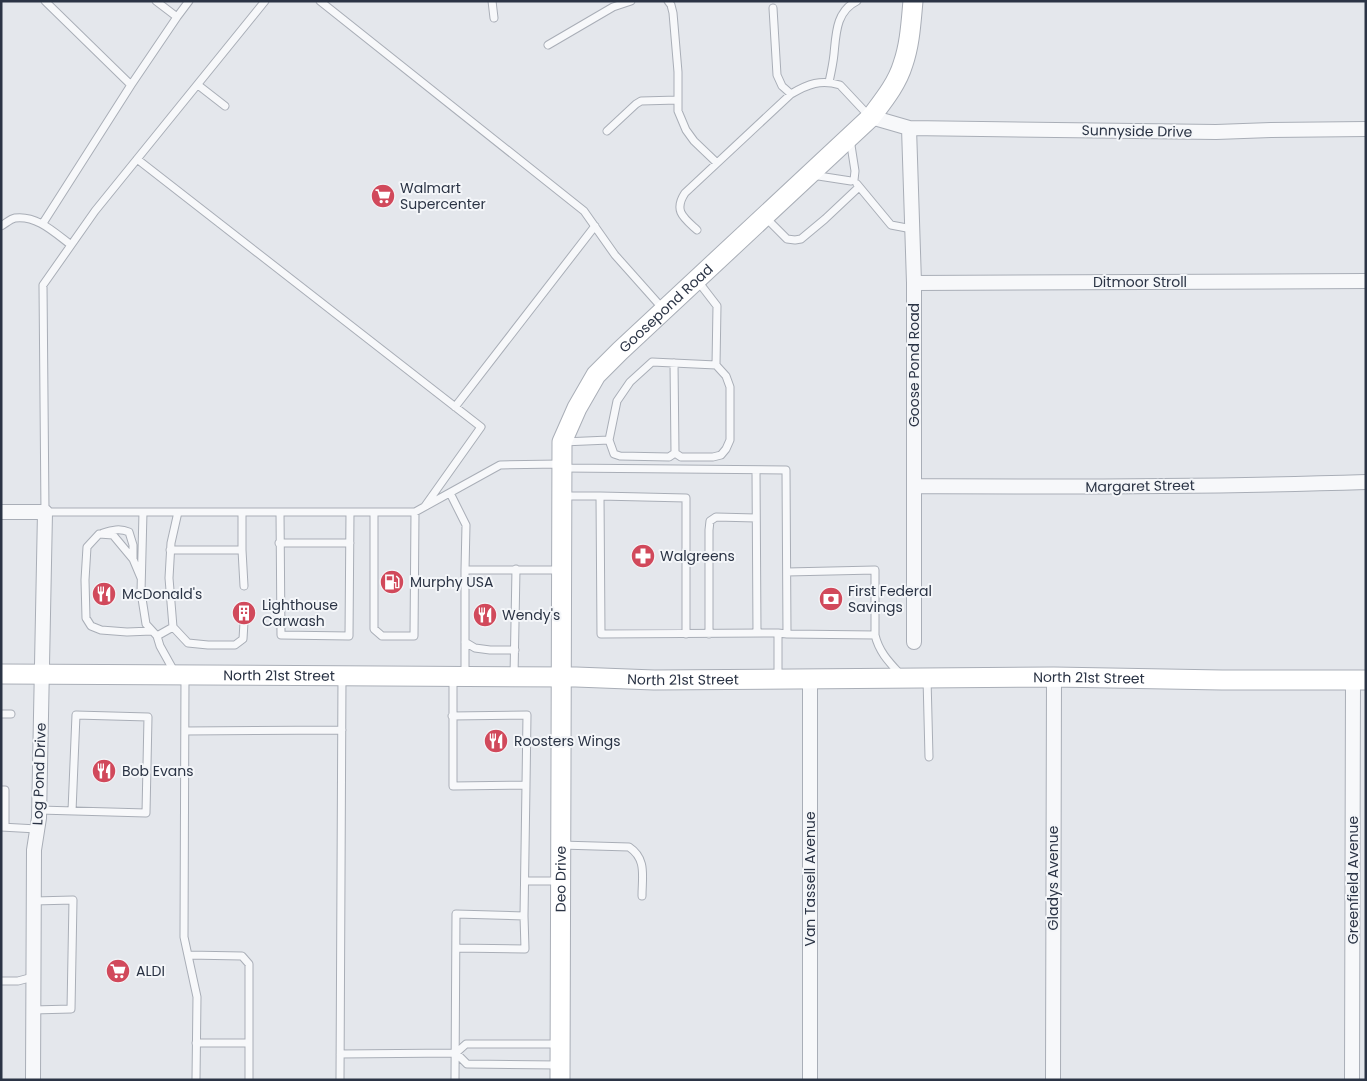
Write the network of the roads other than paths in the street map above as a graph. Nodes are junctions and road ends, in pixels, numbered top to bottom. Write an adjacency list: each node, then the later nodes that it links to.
1 (45, 1): 17 (lane)
2 (156, 1): 13 (lane)
3 (189, 1): 13 (lane)
4 (264, 1): 18 (lane)
5 (320, 1): 35 (lane)
6 (492, 1): 14 (lane)
7 (632, 1): 11 (lane)
8 (668, 1): 20 (lane)
9 (857, 1): 16 (lane)
10 (912, 1): 22 (main road, Goosepond Road)
11 (612, 4): 15 (lane)
12 (773, 8): 19 (lane)
13 (177, 17): 17 (lane)
14 (494, 18)
15 (548, 45)
16 (829, 82): 19 (lane); 22 (lane)
17 (131, 85): 33 (lane)
18 (198, 85): 21 (lane); 27 (lane)
19 (791, 94): 28 (lane)
20 (678, 100): 25 (lane); 28 (lane)
21 (225, 106)
22 (871, 117): 23 (street); 26 (main road, Goosepond Road)
23 (909, 128): 24 (street, Sunnyside Drive); 36 (street, Goose Pond Road)
24 (1366, 129)
25 (607, 131)
26 (850, 137): 29 (main road, Goosepond Road); 30 (lane)
27 (137, 159): 38 (lane); 45 (lane)
28 (717, 163): 37 (lane)
29 (809, 174): 30 (lane); 32 (main road, Goosepond Road)
30 (854, 180): 31 (lane)
31 (859, 187): 32 (lane); 36 (lane)
32 (764, 217): 39 (main road, Goosepond Road)
33 (43, 223): 34 (lane); 38 (lane)
34 (1, 226)
35 (595, 226): 42 (lane); 45 (lane)
36 (912, 229): 41 (street, Goose Pond Road)
37 (697, 230)
38 (71, 245): 58 (lane)
39 (696, 280): 42 (main road, Goosepond Road); 44 (lane)
40 (1366, 281): 41 (street, Ditmoor Stroll)
41 (914, 283): 52 (street, Goose Pond Road)
42 (664, 311): 47 (main road, Goosepond Road)
43 (674, 363): 44 (lane); 46 (lane); 48 (lane)
44 (716, 365): 48 (lane)
45 (455, 407): 56 (lane)
46 (609, 440): 47 (lane); 48 (lane)
47 (562, 442): 49 (main road, Goosepond Road)
48 (675, 453)
49 (562, 466): 50 (lane); 53 (lane); 54 (main road, Goosepond Road)
50 (756, 470): 66 (lane); 76 (lane)
51 (1366, 482): 52 (street, Margaret Street)
52 (914, 486): 89 (street, Goose Pond Road)
53 (450, 493): 56 (lane); 74 (lane)
54 (562, 496): 55 (lane); 75 (main road, Goosepond Road)
55 (600, 496): 83 (lane); 83 (lane)
56 (424, 507): 65 (lane)
57 (1, 512): 58 (street)
58 (45, 512): 59 (lane); 92 (street, Log Pond Drive)
59 (143, 512): 60 (lane); 77 (lane)
60 (178, 512): 61 (lane); 70 (lane)
61 (242, 512): 62 (lane); 71 (lane)
62 (280, 512): 63 (lane); 68 (lane)
63 (350, 512): 64 (lane); 69 (lane)
64 (374, 512): 65 (lane); 65 (lane)
65 (414, 512)
66 (756, 518): 84 (lane); 85 (lane)
67 (101, 533): 72 (lane); 72 (lane); 81 (lane)
68 (279, 543): 69 (lane); 69 (lane)
69 (350, 544)
70 (170, 550): 71 (lane); 80 (lane)
71 (242, 550): 78 (lane)
72 (133, 559): 77 (lane)
73 (516, 569): 74 (lane); 75 (lane); 90 (lane)
74 (465, 570): 88 (lane)
75 (562, 570): 97 (main road, Goosepond Road)
76 (787, 572): 86 (lane); 87 (lane)
77 (141, 578): 81 (lane)
78 (244, 586)
79 (244, 622): 80 (lane)
80 (174, 627): 81 (lane)
81 (155, 633): 93 (lane)
82 (778, 633): 85 (lane); 86 (lane); 99 (lane)
83 (686, 634): 84 (lane)
84 (710, 634): 85 (lane)
85 (757, 634)
86 (787, 634): 87 (lane)
87 (875, 635): 101 (lane)
88 (465, 642): 90 (lane); 95 (lane)
89 (914, 642)
90 (514, 650): 96 (lane)
91 (1, 674): 92 (main road, North 21st Street)
92 (41, 674): 93 (main road, North 21st Street); 112 (street, Log Pond Drive)
93 (181, 676): 94 (main road, North 21st Street); 108 (lane)
94 (342, 676): 95 (main road, North 21st Street); 107 (lane)
95 (459, 676): 96 (main road, North 21st Street); 106 (lane)
96 (514, 676): 97 (main road, North 21st Street)
97 (561, 677): 99 (main road, North 21st Street); 116 (main road, Deo Drive)
98 (1054, 677): 102 (main road, North 21st Street); 103 (main road, North 21st Street); 139 (street, Gladys Avenue)
99 (778, 678): 100 (main road, North 21st Street)
100 (810, 678): 101 (main road, North 21st Street); 138 (street, Van Tassell Avenue)
101 (904, 678): 102 (main road, North 21st Street)
102 (927, 678): 109 (lane)
103 (1359, 680): 140 (street, Greenfield Avenue)
104 (1, 714): 105 (lane)
105 (11, 714)
106 (452, 716): 110 (lane); 110 (lane)
107 (342, 730): 108 (lane); 131 (lane)
108 (184, 731): 123 (lane)
109 (929, 757)
110 (526, 785): 117 (lane)
111 (1, 790): 114 (lane)
112 (39, 810): 113 (lane); 115 (street, Log Pond Drive)
113 (72, 811): 113 (lane)
114 (3, 827): 115 (lane)
115 (37, 829): 120 (street, Log Pond Drive)
116 (561, 845): 118 (main road, Deo Drive); 119 (lane)
117 (525, 881): 118 (lane); 121 (lane)
118 (561, 881): 129 (main road, Deo Drive)
119 (642, 896)
120 (34, 901): 124 (street, Log Pond Drive); 126 (lane)
121 (524, 916): 122 (lane); 122 (lane)
122 (456, 948): 130 (lane)
123 (188, 955): 127 (lane); 128 (lane)
124 (33, 977): 125 (lane); 126 (street, Log Pond Drive)
125 (1, 981)
126 (33, 1010): 133 (street, Log Pond Drive)
127 (196, 1043): 128 (lane); 134 (lane)
128 (249, 1043): 135 (lane)
129 (560, 1044): 130 (lane); 132 (main road, Deo Drive)
130 (456, 1053): 131 (lane); 132 (lane); 137 (lane)
131 (340, 1054): 136 (lane)
132 (560, 1072)
133 (33, 1080)
134 (196, 1080)
135 (249, 1080)
136 (340, 1080)
137 (455, 1080)
138 (810, 1080)
139 (1054, 1080)
140 (1352, 1080)

